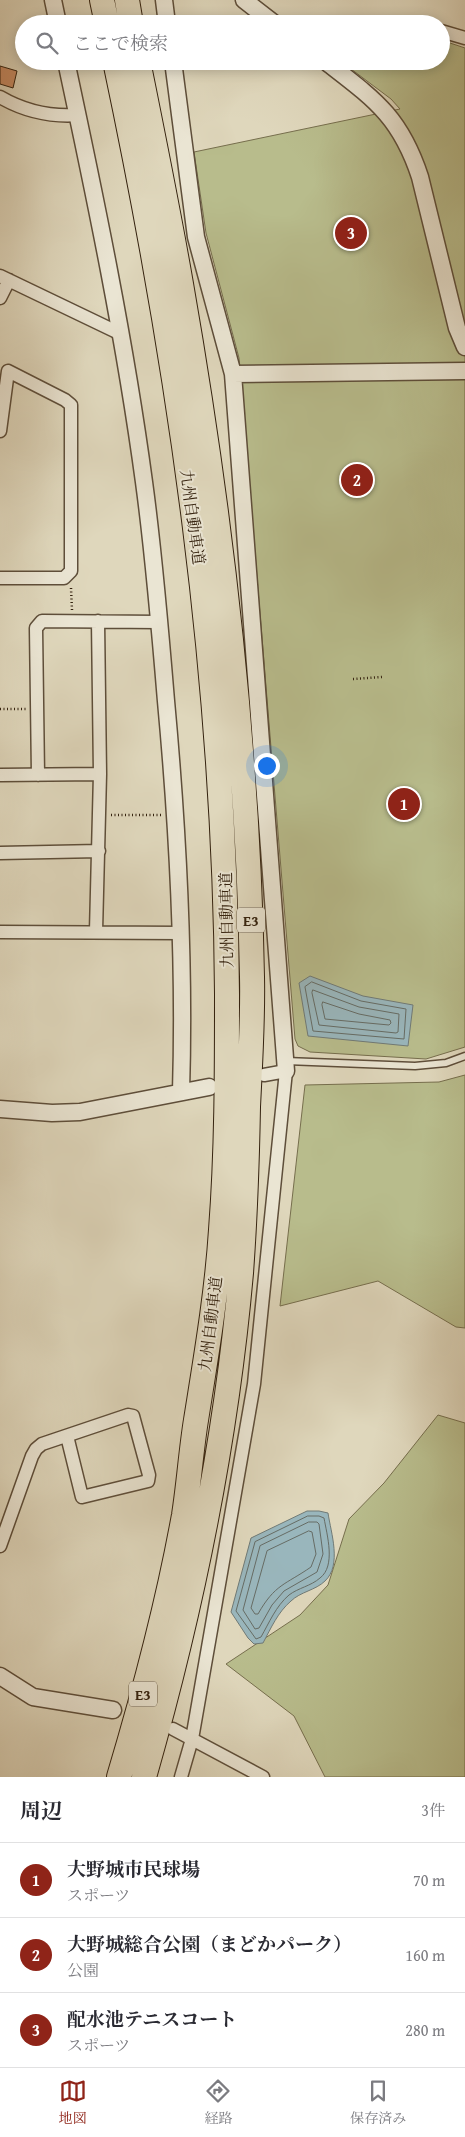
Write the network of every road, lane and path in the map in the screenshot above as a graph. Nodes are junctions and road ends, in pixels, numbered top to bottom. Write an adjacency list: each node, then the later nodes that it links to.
1 (53, 0): 6 (street)
2 (102, 0): 7 (highway)
3 (126, 0): 8 (highway)
4 (164, 0): 9 (street)
5 (244, 0): 10 (street)
6 (56, 15)
7 (105, 15)
8 (129, 15)
9 (166, 15)
10 (263, 15)
11 (450, 34): 12 (street)
12 (465, 38)
13 (68, 70): 19 (street)
14 (117, 70): 56 (highway, 九州自動車道 / E3)
15 (140, 70): 63 (highway, 九州自動車道 / E3)
16 (174, 70): 26 (street)
17 (337, 70): 23 (street)
18 (0, 97): 19 (street)
19 (78, 115): 22 (street)
20 (4, 278): 21 (street); 22 (street)
21 (0, 298)
22 (121, 334): 32 (street)
23 (465, 347)
24 (4, 368): 27 (street); 28 (street)
25 (465, 371): 26 (street)
26 (233, 374): 48 (street)
27 (0, 431)
28 (71, 571): 29 (street); 30 (path)
29 (0, 578)
30 (72, 621): 31 (street); 36 (street)
31 (98, 621): 32 (street); 37 (street)
32 (159, 622): 41 (street)
33 (382, 677): 34 (path)
34 (352, 679)
35 (0, 709): 36 (path)
36 (37, 709): 38 (street)
37 (100, 774): 38 (street); 40 (street)
38 (38, 775): 39 (street)
39 (0, 776)
40 (100, 815): 41 (path); 42 (street)
41 (177, 815): 46 (street)
42 (99, 851): 43 (street); 44 (street)
43 (0, 853)
44 (96, 931): 45 (street); 46 (street)
45 (0, 932)
46 (181, 932): 51 (street)
47 (465, 1056): 48 (lane)
48 (286, 1066): 49 (street); 60 (street)
49 (264, 1075)
50 (209, 1087): 51 (street)
51 (181, 1092): 52 (street)
52 (0, 1109)
53 (67, 1436): 53 (street); 54 (street)
54 (5, 1515): 55 (street)
55 (0, 1546)
56 (164, 1611): 61 (highway); 62 (highway, 九州自動車道 / E3)
57 (0, 1676): 58 (street)
58 (113, 1710)
59 (173, 1729): 60 (street)
60 (192, 1739): 64 (street); 65 (street)
61 (114, 1777)
62 (119, 1777)
63 (144, 1777)
64 (181, 1777)
65 (263, 1777)

